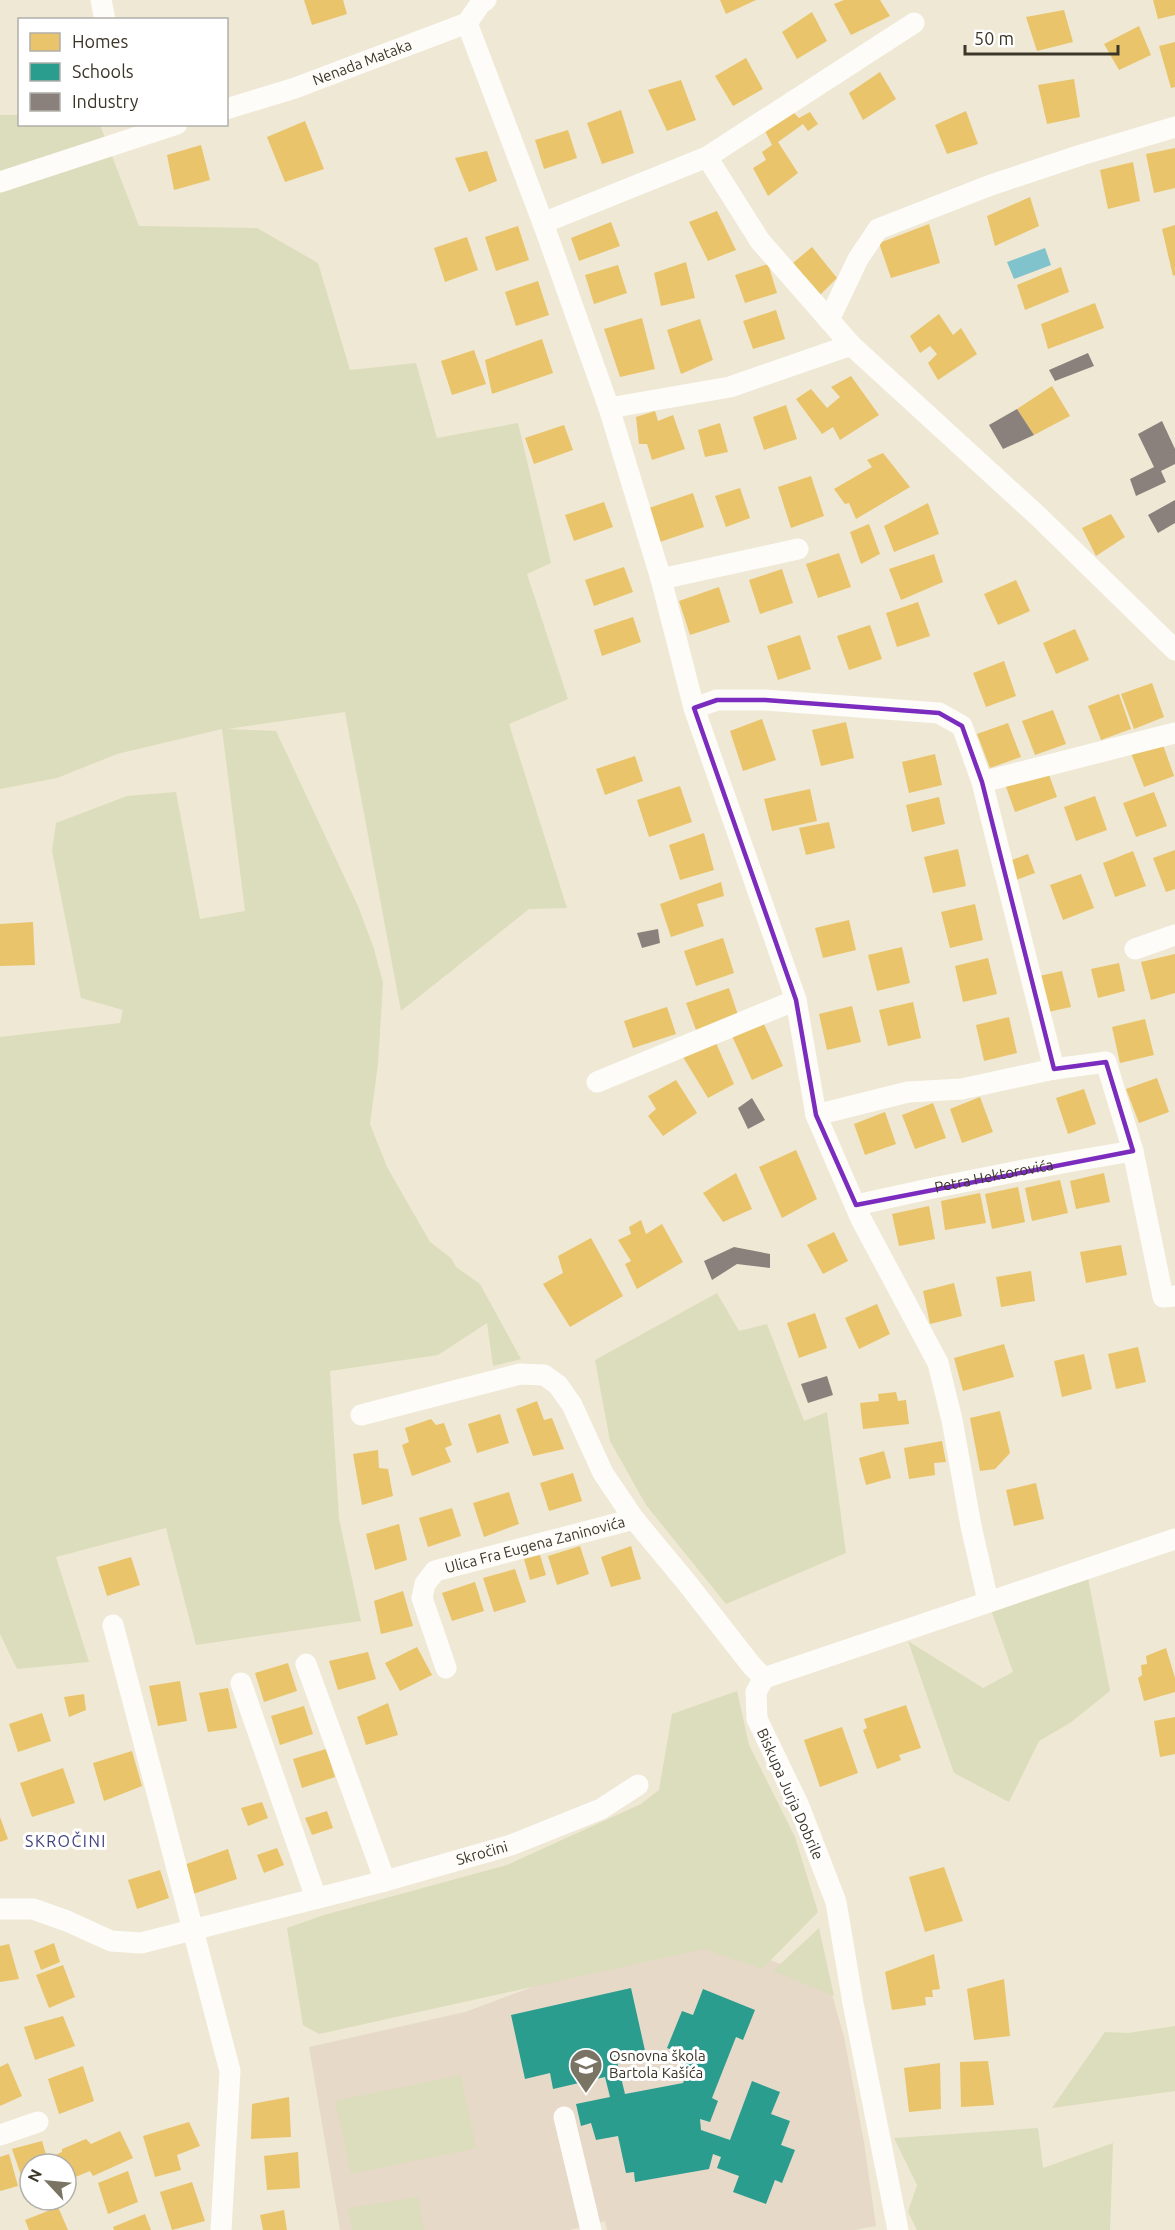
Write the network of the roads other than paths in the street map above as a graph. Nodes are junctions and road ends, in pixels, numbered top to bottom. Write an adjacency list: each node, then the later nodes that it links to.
1 (101, 0): 3 (street)
2 (486, 0): 4 (street, Nenada Mataka)
3 (105, 18)
4 (467, 23): 6 (street, Nenada Mataka); 12 (street)
5 (914, 23): 10 (street)
6 (228, 108)
7 (168, 126): 9 (street)
8 (1175, 127): 13 (street)
9 (127, 135): 11 (street)
10 (707, 158): 12 (street); 13 (street)
11 (0, 182)
12 (543, 223): 15 (street)
13 (829, 320): 14 (street)
14 (851, 345): 15 (street); 18 (street)
15 (609, 408): 17 (street)
16 (798, 549): 17 (street)
17 (661, 579): 19 (street)
18 (1175, 650)
19 (694, 708): 21 (street); 24 (street)
20 (1175, 733): 21 (street)
21 (982, 782): 25 (street)
22 (1175, 935): 23 (street)
23 (1135, 949)
24 (796, 1000): 26 (street); 27 (street)
25 (1054, 1069): 27 (street); 28 (street)
26 (597, 1082)
27 (816, 1115): 29 (street)
28 (1133, 1151): 29 (street, Petra Hektorovića); 30 (street)
29 (856, 1205): 34 (street)
30 (1169, 1296)
31 (361, 1415): 32 (street, Ulica Fra Eugena Zaninovića)
32 (634, 1519): 37 (street, Ulica Fra Eugena Zaninovića); 38 (street, Ulica Fra Eugena Zaninovića)
33 (1175, 1539): 34 (street)
34 (988, 1601): 38 (street)
35 (113, 1624): 44 (street)
36 (306, 1664): 41 (street)
37 (446, 1668)
38 (764, 1678): 50 (street, Biskupa Jurja Dobrile)
39 (242, 1683): 42 (street)
40 (638, 1785): 41 (street, Skročini)
41 (385, 1881): 42 (street, Skročini)
42 (316, 1898): 44 (street, Skročini)
43 (0, 1909): 44 (street, Skročini)
44 (193, 1929): 48 (street)
45 (564, 2117): 49 (street)
46 (38, 2122): 47 (street)
47 (0, 2135)
48 (221, 2230)
49 (591, 2230)
50 (898, 2230)

